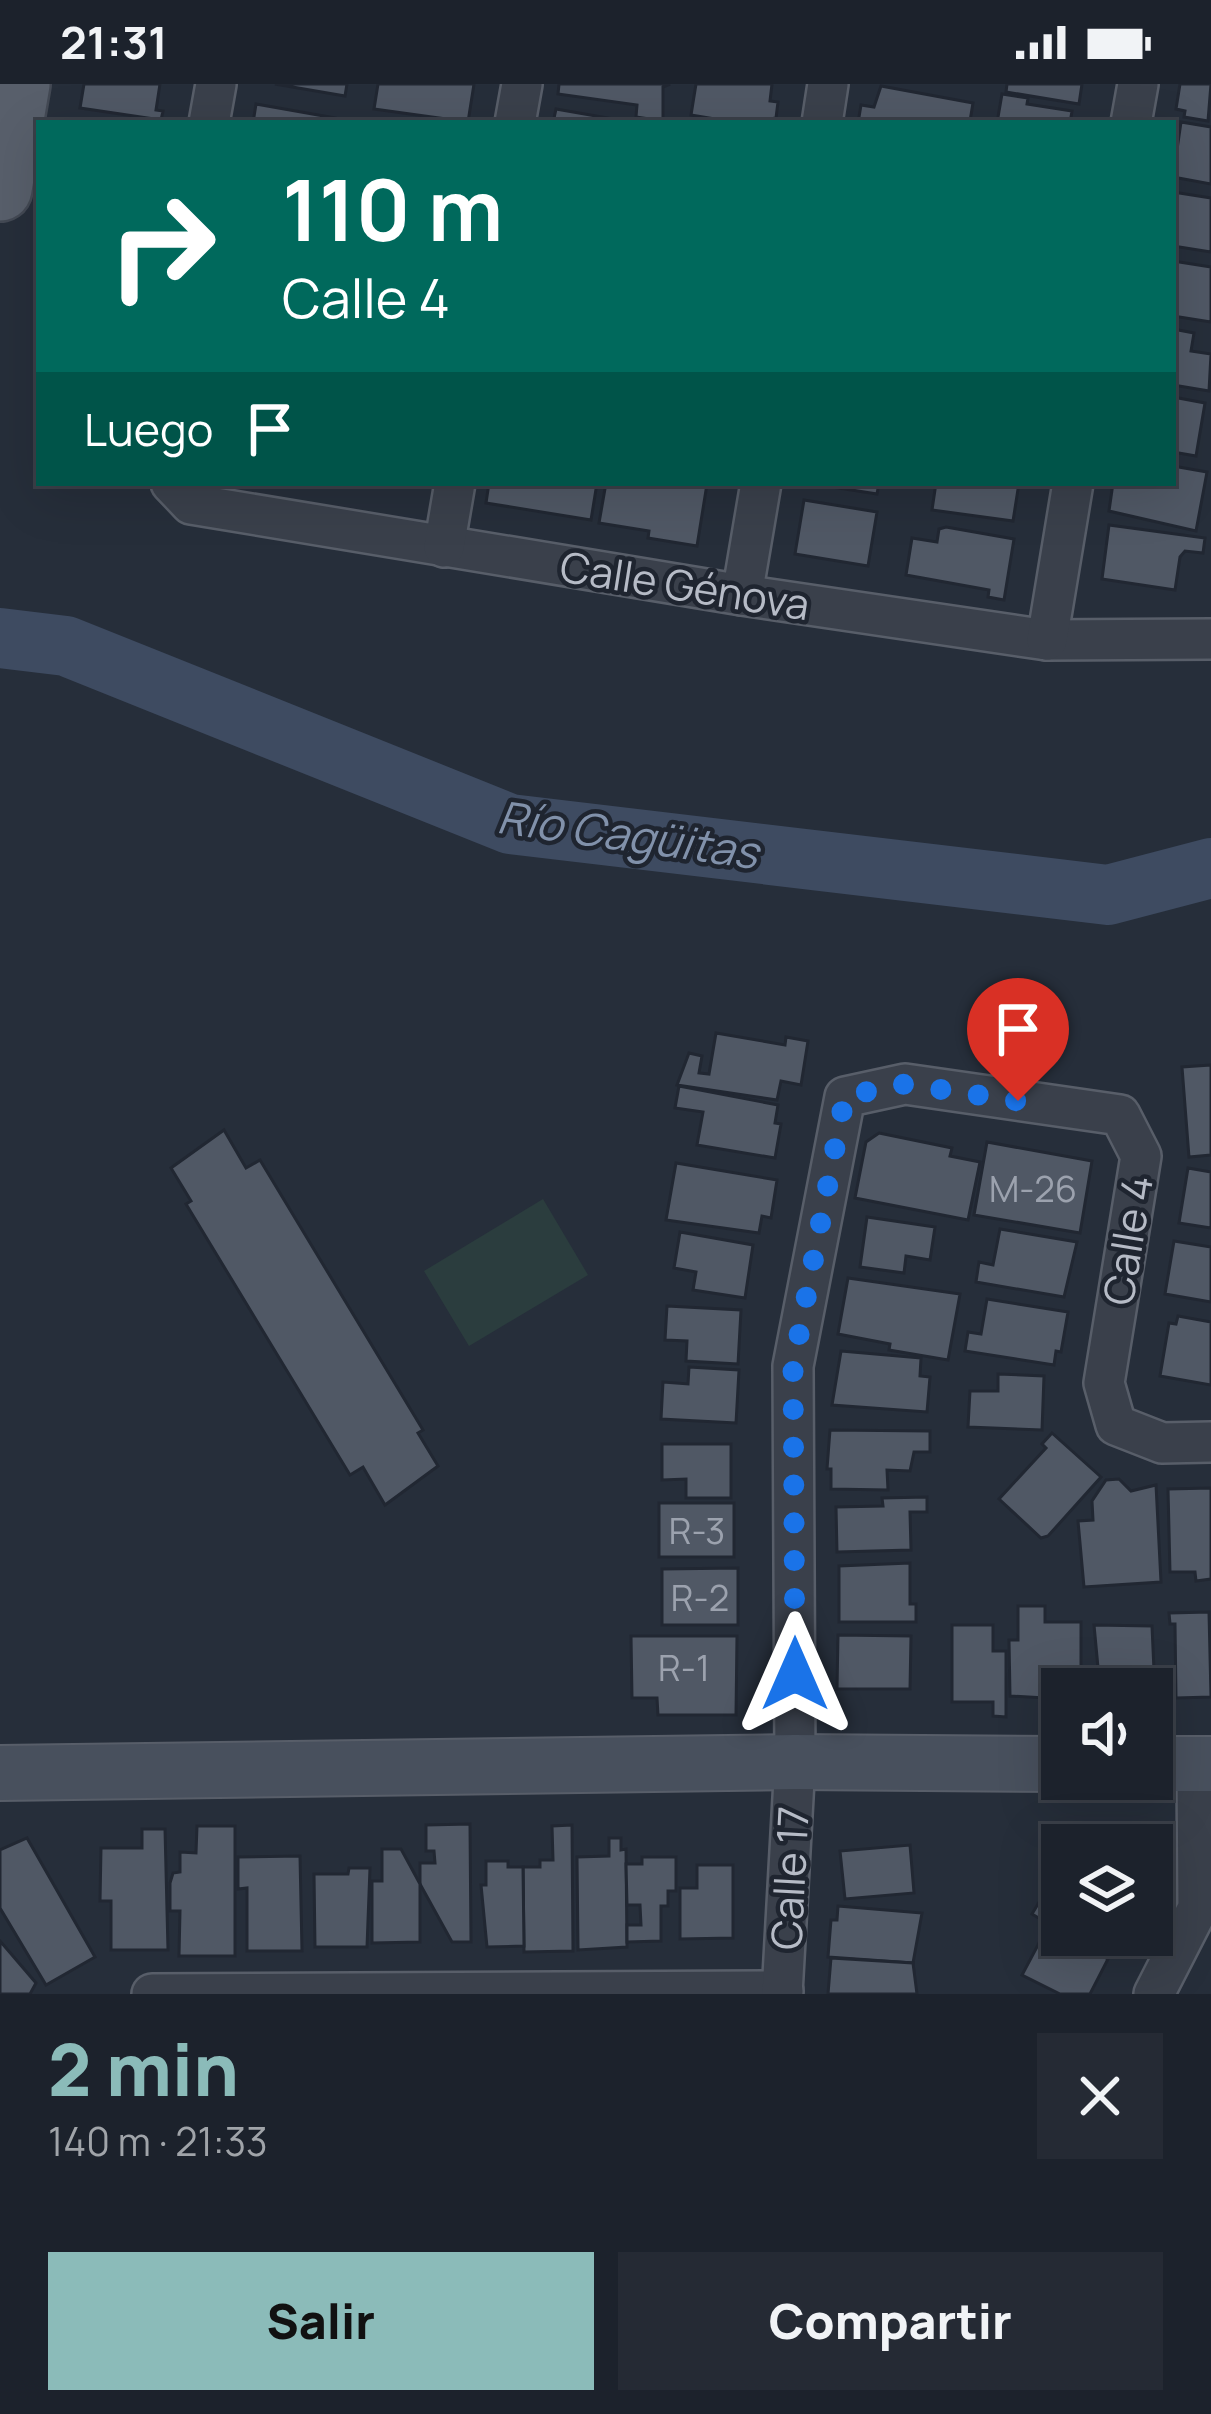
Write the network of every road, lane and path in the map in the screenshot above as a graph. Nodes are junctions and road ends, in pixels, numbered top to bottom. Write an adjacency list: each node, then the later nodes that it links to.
1 (18, 84): 10 (main road)
2 (215, 84): 6 (street)
3 (522, 84): 7 (street)
4 (828, 84): 8 (street)
5 (1138, 84): 9 (street)
6 (209, 120)
7 (516, 120)
8 (822, 120)
9 (1132, 120)
10 (0, 189)
11 (174, 486): 15 (street, Calle Génova)
12 (454, 486): 15 (street)
13 (760, 486): 16 (street)
14 (1072, 486): 18 (street)
15 (444, 547): 16 (street, Calle Génova)
16 (742, 595): 18 (street, Calle Génova)
17 (1211, 638): 18 (street, Calle Génova)
18 (1047, 640)
19 (1211, 1442): 20 (street, Calle 4)
20 (795, 1762): 21 (street); 23 (street); 24 (street, Calle 17)
21 (1041, 1764)
22 (1187, 1764): 26 (street)
23 (0, 1773)
24 (782, 1993): 25 (street)
25 (152, 1994)
26 (1154, 1994)

